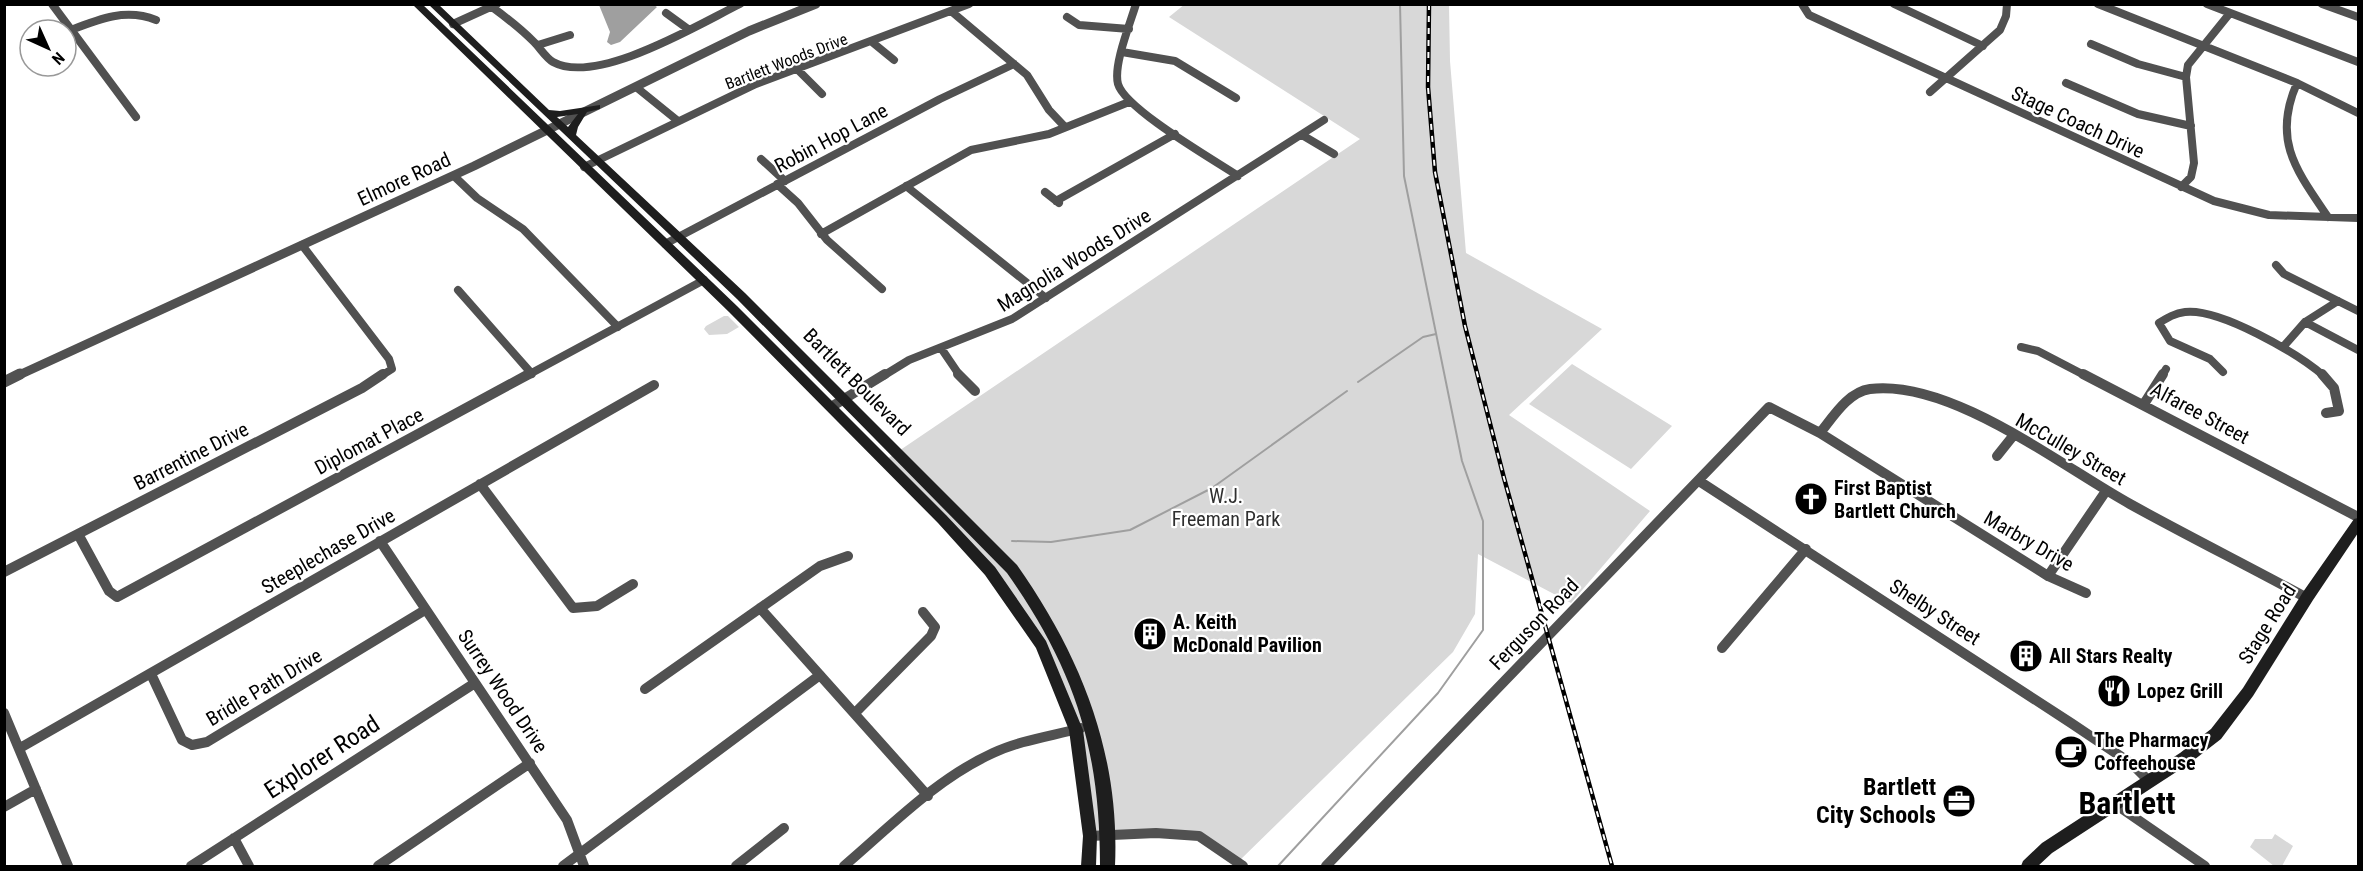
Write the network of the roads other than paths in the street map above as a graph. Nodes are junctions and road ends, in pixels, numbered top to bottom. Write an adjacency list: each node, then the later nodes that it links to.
1 (52, 4): 20 (street)
2 (416, 4): 38 (main road, Bartlett Boulevard)
3 (740, 4): 24 (street)
4 (816, 4): 44 (street, Elmore Road)
5 (969, 4): 15 (street, Bartlett Woods Drive)
6 (1136, 4): 25 (street)
7 (1802, 4): 41 (street, Stage Coach Drive)
8 (1894, 4): 32 (street)
9 (2007, 4): 32 (street)
10 (2098, 4): 31 (street)
11 (2207, 4): 17 (street)
12 (2322, 4): 19 (street)
13 (495, 6): 22 (street); 30 (street)
14 (434, 7): 22 (main road, Bartlett Boulevard)
15 (951, 11): 28 (street, Bartlett Woods Drive); 37 (street)
16 (666, 13): 24 (street)
17 (2230, 14): 31 (street); 35 (street)
18 (1067, 17): 25 (street)
19 (2358, 17)
20 (62, 18)
21 (156, 20): 23 (street)
22 (453, 24): 36 (main road, Bartlett Boulevard)
23 (78, 28)
24 (688, 29): 30 (street)
25 (1129, 29): 33 (street)
26 (570, 35): 30 (street)
27 (78, 39): 53 (street)
28 (872, 42): 34 (street); 39 (street, Bartlett Woods Drive)
29 (2091, 44): 40 (street)
30 (538, 45)
31 (2202, 45): 40 (street); 43 (street)
32 (1983, 46): 41 (street)
33 (1122, 52): 47 (street); 48 (street)
34 (894, 60)
35 (2358, 62)
36 (495, 64): 38 (main road); 50 (main road, Bartlett Boulevard)
37 (1014, 64): 58 (street); 69 (street, Robin Hop Lane)
38 (483, 69): 59 (main road, Bartlett Boulevard)
39 (798, 70): 46 (street); 55 (street, Bartlett Woods Drive)
40 (2186, 77): 57 (street)
41 (1945, 79): 45 (street); 71 (street, Stage Coach Drive)
42 (2066, 83): 57 (street)
43 (2297, 83): 52 (street); 73 (street)
44 (636, 87): 49 (street, Elmore Road); 55 (street)
45 (1930, 92)
46 (822, 94)
47 (1236, 98)
48 (1129, 102): 58 (street); 60 (street)
49 (597, 107): 50 (main road); 51 (street, Elmore Road)
50 (545, 112): 56 (main road, Bartlett Boulevard)
51 (583, 113): 56 (street, Elmore Road); 62 (main road)
52 (2358, 113)
53 (136, 117)
54 (1324, 120): 61 (street, Magnolia Woods Drive)
55 (678, 122): 65 (street, Bartlett Woods Drive)
56 (559, 125): 59 (street, Elmore Road); 62 (main road, Bartlett Boulevard)
57 (2191, 126): 71 (street)
58 (1065, 127): 70 (street)
59 (546, 131): 66 (main road, Bartlett Boulevard); 67 (street, Elmore Road)
60 (1175, 134): 68 (street); 72 (street)
61 (1302, 135): 63 (street); 68 (street, Magnolia Woods Drive)
62 (571, 137): 65 (main road, Bartlett Boulevard)
63 (1334, 154)
64 (760, 159): 69 (street)
65 (597, 161): 66 (street, Bartlett Woods Drive); 76 (main road, Bartlett Boulevard)
66 (584, 167): 77 (main road, Bartlett Boulevard)
67 (454, 176): 78 (street, Elmore Road); 87 (street)
68 (1238, 176): 83 (street, Magnolia Woods Drive)
69 (781, 182): 75 (street); 76 (street, Robin Hop Lane)
70 (906, 186): 75 (street); 83 (street)
71 (2181, 187): 73 (street, Stage Coach Drive)
72 (1045, 192)
73 (2328, 217): 74 (street, Stage Coach Drive)
74 (2358, 218)
75 (821, 234): 81 (street)
76 (678, 237): 77 (street, Robin Hop Lane); 98 (main road, Bartlett Boulevard)
77 (665, 244): 80 (main road, Bartlett Boulevard)
78 (302, 245): 95 (street, Elmore Road); 111 (street, Barrentine Drive)
79 (2276, 265): 84 (street)
80 (704, 280): 87 (street, Diplomat Place); 100 (main road, Bartlett Boulevard)
81 (882, 289)
82 (458, 290): 94 (street)
83 (1046, 298): 90 (street, Magnolia Woods Drive)
84 (2338, 301): 85 (street); 86 (street)
85 (2358, 311)
86 (2305, 322): 89 (street); 91 (street)
87 (618, 327): 94 (street, Diplomat Place)
88 (2021, 347): 99 (street, Alfaree Street)
89 (2283, 347): 93 (street); 102 (street)
90 (941, 348): 97 (street); 98 (street, Magnolia Woods Drive)
91 (2358, 350)
92 (2166, 369): 99 (street)
93 (2223, 372)
94 (532, 374): 111 (street, Diplomat Place)
95 (4, 382)
96 (654, 385): 107 (street, Steeplechase Drive)
97 (975, 391)
98 (845, 398): 100 (street, Magnolia Woods Drive); 130 (main road, Bartlett Boulevard)
99 (2144, 404): 109 (street, Alfaree Street)
100 (831, 407): 131 (main road, Bartlett Boulevard)
101 (1769, 407): 103 (street, Marbry Drive); 106 (street, Ferguson Road)
102 (2325, 413)
103 (1820, 433): 104 (street, McCulley Street); 116 (street, Marbry Drive)
104 (2013, 436): 105 (street); 108 (street, McCulley Street)
105 (1997, 456)
106 (1699, 481): 113 (street, Shelby Street); 155 (street, Ferguson Road)
107 (480, 484): 112 (street, Steeplechase Drive); 117 (street)
108 (2106, 491): 116 (street); 119 (street, McCulley Street)
109 (2358, 517)
110 (2358, 523): 119 (main road, Stage Road)
111 (78, 534): 115 (street, Barrentine Drive)
112 (380, 542): 121 (street, Surrey Wood Drive); 124 (street, Steeplechase Drive)
113 (1806, 549): 123 (street); 134 (street, Shelby Street)
114 (848, 556): 120 (street)
115 (4, 572)
116 (2048, 576): 118 (street, Marbry Drive)
117 (633, 584)
118 (2086, 593)
119 (2307, 598): 134 (main road, Stage Road)
120 (760, 608): 125 (street); 127 (street)
121 (425, 610): 124 (street, Bridle Path Drive); 126 (street, Surrey Wood Drive)
122 (923, 612): 129 (street)
123 (1722, 648)
124 (151, 674): 132 (street, Steeplechase Drive)
125 (820, 675): 129 (street); 143 (street)
126 (475, 683): 133 (street, Surrey Wood Drive); 142 (street, Explorer Road)
127 (645, 689)
128 (4, 713): 132 (street)
129 (855, 713): 136 (street)
130 (1093, 725): 131 (street); 140 (main road, Bartlett Boulevard)
131 (1076, 730): 136 (street); 141 (main road, Bartlett Boulevard)
132 (20, 748): 135 (street)
133 (530, 763): 143 (street, Surrey Wood Drive); 147 (street)
134 (2148, 780): 137 (main road, Stage Road)
135 (36, 789): 138 (street); 144 (street)
136 (928, 796): 151 (street)
137 (2115, 804): 156 (main road, Stage Road); 157 (street)
138 (4, 807)
139 (784, 828): 150 (street)
140 (1110, 834): 141 (street); 153 (main road, Bartlett Boulevard); 154 (street)
141 (1090, 836): 152 (main road, Bartlett Boulevard)
142 (234, 838): 145 (street, Explorer Road); 146 (street)
143 (580, 854): 148 (street); 149 (street, Surrey Wood Drive)
144 (68, 867)
145 (191, 867)
146 (249, 867)
147 (378, 867)
148 (563, 867)
149 (584, 867)
150 (736, 867)
151 (844, 867)
152 (1089, 867)
153 (1108, 867)
154 (1243, 867)
155 (1326, 867)
156 (2028, 867)
157 (2205, 867)

